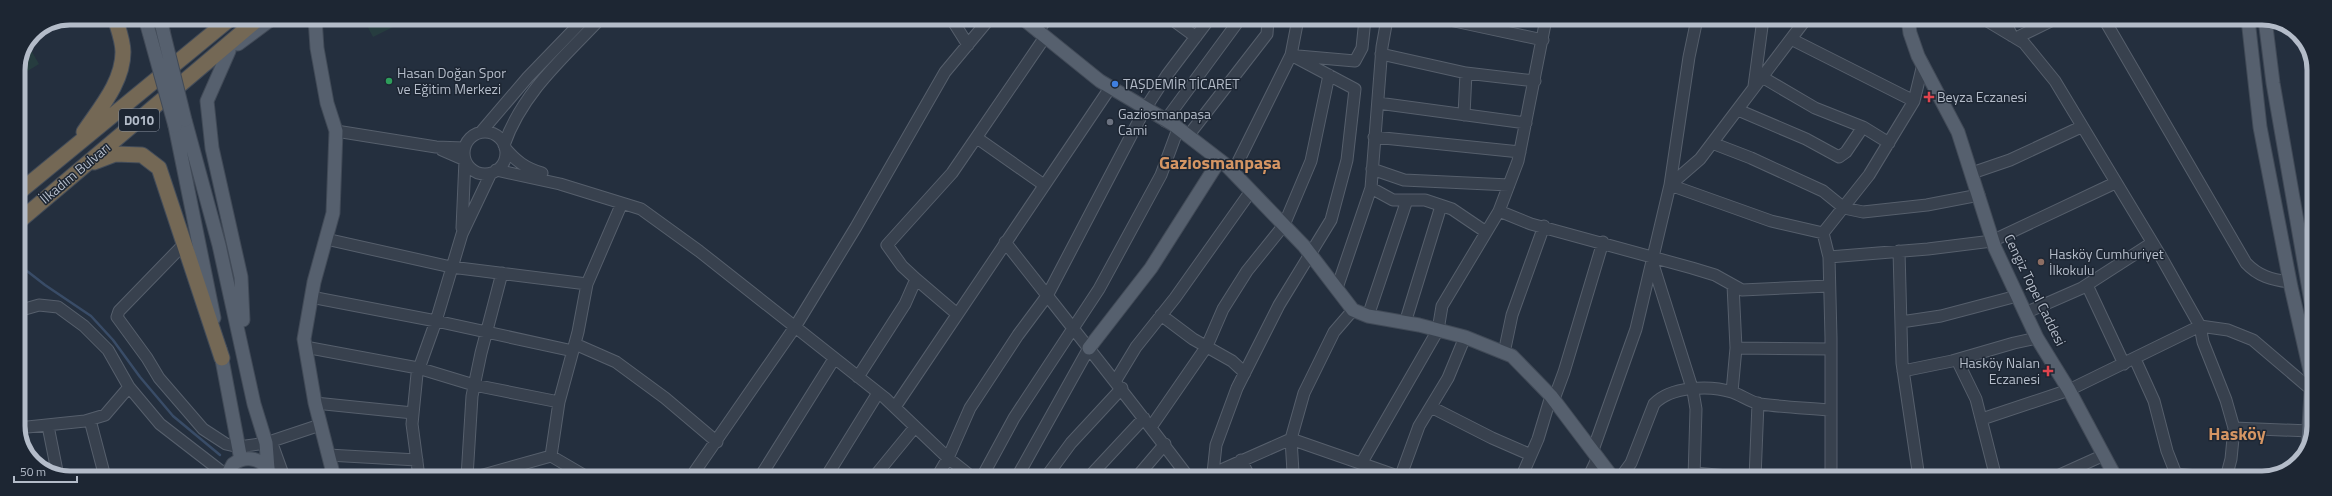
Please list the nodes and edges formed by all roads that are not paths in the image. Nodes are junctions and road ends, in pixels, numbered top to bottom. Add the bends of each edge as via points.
1 (117, 25) edge
2 (147, 25) edge
3 (162, 25) edge
4 (212, 25) edge
5 (222, 25) edge
6 (251, 25) edge
7 (264, 25) edge
8 (315, 25) edge
9 (578, 25) edge
10 (594, 25) edge
11 (955, 25) edge
12 (984, 25) edge
13 (1030, 25) edge
14 (1045, 25) edge
15 (1180, 25) edge
16 (1205, 25) edge
17 (1235, 25) edge
18 (1267, 25) edge
19 (1297, 25) edge
20 (1364, 25) edge
21 (1386, 25) edge
22 (1473, 25) edge
23 (1545, 25) edge
24 (1696, 25) edge
25 (1762, 25) edge
26 (1802, 25) edge
27 (1909, 25) edge
28 (1994, 25) edge
29 (2007, 25) edge
30 (2041, 25) edge
31 (2107, 25) edge
32 (2249, 25) edge
33 (2266, 25) edge
34 (1041, 34) junction
35 (1196, 37) junction
36 (2014, 37) junction
37 (1791, 39) junction
38 (1543, 40) junction
39 (968, 45) junction
40 (229, 51) junction
41 (1381, 54) junction
42 (1291, 55) junction
43 (178, 61) junction
44 (1923, 64) junction
45 (1466, 73) junction
46 (1329, 75) junction
47 (1762, 77) junction
48 (188, 80) junction
49 (1535, 81) junction
50 (1754, 86) junction
51 (1110, 88) junction
52 (1914, 101) junction
53 (1378, 103) junction
54 (1145, 109) junction
55 (1738, 110) junction
56 (1464, 115) junction
57 (1166, 121) junction
58 (180, 123) junction
59 (1526, 123) junction
60 (1863, 127) junction
61 (2081, 127) junction
62 (336, 131) junction
63 (481, 132) junction
64 (1183, 132) junction
65 (1374, 137) junction
66 (976, 138) junction
67 (1712, 143) junction
68 (1889, 143) junction
69 (76, 144) junction
70 (505, 146) junction
71 (436, 147) junction
72 (464, 148) junction
73 (1520, 152) junction
74 (465, 160) junction
75 (1220, 161) junction
76 (83, 165) junction
77 (1372, 169) junction
78 (493, 172) junction
79 (1233, 172) junction
80 (1972, 173) junction
81 (2115, 183) junction
82 (1044, 185) junction
83 (1509, 185) junction
84 (1670, 185) junction
85 (25, 187) edge
86 (1371, 188) junction
87 (1250, 191) junction
88 (1979, 195) junction
89 (1407, 200) junction
90 (622, 203) junction
91 (1441, 206) junction
92 (635, 207) junction
93 (1844, 208) junction
94 (1499, 211) junction
95 (25, 216) edge
96 (1284, 225) junction
97 (1544, 226) junction
98 (1486, 232) junction
99 (1823, 233) junction
100 (462, 234) junction
101 (326, 239) junction
102 (1992, 241) junction
103 (1005, 242) junction
104 (1603, 242) junction
105 (185, 243) junction
106 (2152, 243) junction
107 (1899, 251) junction
108 (1311, 255) junction
109 (1651, 258) junction
110 (1829, 258) junction
111 (451, 267) junction
112 (2307, 269) edge
113 (502, 273) junction
114 (916, 279) junction
115 (2290, 282) junction
116 (587, 284) junction
117 (1732, 285) junction
118 (2087, 285) junction
119 (1829, 286) junction
120 (1336, 288) junction
121 (1047, 296) junction
122 (2017, 296) junction
123 (311, 297) junction
124 (25, 309) edge
125 (1353, 310) junction
126 (2026, 313) junction
127 (957, 314) junction
128 (1161, 315) junction
129 (1368, 316) junction
130 (436, 321) junction
131 (1901, 322) junction
132 (1405, 323) junction
133 (2200, 326) junction
134 (795, 327) junction
135 (1072, 329) junction
136 (1438, 330) junction
137 (486, 332) junction
138 (1465, 337) junction
139 (2037, 338) junction
140 (1207, 346) junction
141 (305, 347) junction
142 (574, 347) junction
143 (1088, 348) junction
144 (1736, 348) junction
145 (1831, 349) junction
146 (1504, 353) junction
147 (244, 354) junction
148 (222, 358) junction
149 (834, 359) junction
150 (2135, 359) junction
151 (1957, 360) junction
152 (2124, 364) junction
153 (2307, 365) edge
154 (418, 368) junction
155 (1903, 371) junction
156 (1245, 373) junction
157 (858, 377) junction
158 (2307, 382) edge
159 (1119, 384) junction
160 (474, 385) junction
161 (129, 386) junction
162 (1692, 387) junction
163 (2069, 390) junction
164 (1732, 392) junction
165 (878, 393) junction
166 (1552, 398) junction
167 (559, 402) junction
168 (315, 403) junction
169 (1758, 404) junction
170 (895, 407) junction
171 (1431, 407) junction
172 (1830, 410) junction
173 (413, 413) junction
174 (1982, 419) junction
175 (90, 420) junction
176 (1148, 422) junction
177 (320, 425) junction
178 (48, 426) junction
179 (915, 427) junction
180 (25, 428) edge
181 (2234, 428) junction
182 (2306, 431) edge
183 (1291, 439) junction
184 (268, 442) junction
185 (717, 442) junction
186 (1164, 444) junction
187 (240, 453) junction
188 (1595, 453) junction
189 (328, 455) junction
190 (1531, 455) junction
191 (2104, 455) junction
192 (552, 456) junction
193 (948, 458) junction
194 (417, 460) junction
195 (1241, 460) junction
196 (1362, 462) junction
197 (56, 469) edge
198 (104, 471) edge
199 (220, 471) edge
200 (229, 471) edge
201 (267, 471) edge
202 (269, 471) edge
203 (281, 471) edge
204 (332, 471) edge
205 (418, 471) edge
206 (467, 471) edge
207 (498, 471) edge
208 (577, 471) edge
209 (695, 471) edge
210 (764, 471) edge
211 (830, 471) edge
212 (879, 471) edge
213 (940, 471) edge
214 (964, 471) edge
215 (985, 471) edge
216 (1021, 471) edge
217 (1051, 471) edge
218 (1096, 471) edge
219 (1142, 471) edge
220 (1184, 471) edge
221 (1209, 471) edge
222 (1217, 471) edge
223 (1246, 471) edge
224 (1293, 471) edge
225 (1385, 471) edge
226 (1403, 471) edge
227 (1524, 471) edge
228 (1590, 471) edge
229 (1608, 471) edge
230 (1625, 471) edge
231 (1694, 471) edge
232 (1755, 471) edge
233 (1831, 471) edge
234 (1918, 471) edge
235 (1994, 471) edge
236 (2069, 471) edge
237 (2112, 471) edge
238 (2175, 471) edge
239 (2228, 471) edge

1 - 69 highway via 123,51 119,73 112,90
2 - 58 main road, bridge
3 - 58 main road, bridge
4 - 43 main road, İlkadım Bulvarı
5 - 43 highway, İlkadım Bulvarı / D010
6 - 48 highway, İlkadım Bulvarı / D010
7 - 40 main road, İlkadım Bulvarı
8 - 62 main road via 327,103
9 - 63 street via 528,77
10 - 70 street via 528,96 512,124
11 - 39 street
12 - 39 street
13 - 34 main road
14 - 34 street
15 - 35 street
16 - 35 street
17 - 57 street
18 - 64 street via 1266,34
19 - 42 street
20 - 42 street via 1362,48 1355,61
21 - 41 street
22 - 38 street
23 - 38 street
24 - 84 street
25 - 50 street
26 - 37 street
27 - 44 main road, Cengiz Topel Caddesi
28 - 36 street
29 - 36 street
30 - 36 street
31 - 115 street via 2246,263 2265,277
32 - 115 main road via 2260,127
33 - 112 main road via 2273,83
34 - 51 main road
34 - 66 street
35 - 54 street
36 - 61 street via 2024,43 2055,81
37 - 47 street
37 - 52 street
38 - 49 street
39 - 134 street via 946,72
40 - 48 main road, İlkadım Bulvarı
40 - 147 main road via 207,101 212,148 241,277
41 - 45 street
41 - 53 street
42 - 46 street
42 - 79 street
43 - 69 highway, İlkadım Bulvarı / D010
44 - 52 street
44 - 80 main road, Cengiz Topel Caddesi via 1958,132
45 - 49 street
45 - 56 street
46 - 96 street via 1311,161
46 - 108 street via 1354,89 1347,160 1331,220
47 - 50 street
47 - 60 street via 1815,108
48 - 76 highway, İlkadım Bulvarı / D010
49 - 59 street
50 - 55 street
51 - 54 main road
51 - 82 street
52 - 68 street
53 - 56 street
53 - 65 street
54 - 57 main road
54 - 121 street
55 - 60 street via 1806,139 1839,157 1846,152
55 - 67 street
56 - 59 street
57 - 64 main road
58 - 147 main road via 219,245
58 - 148 main road via 180,146
59 - 73 street
60 - 68 street
61 - 80 street via 2010,160
61 - 81 street
62 - 71 street
62 - 101 main road via 333,213
63 - 70 street via 495,134
63 - 72 street via 470,137
64 - 75 main road
64 - 135 street via 1135,226 1099,289
65 - 73 street
65 - 77 street
66 - 82 street
66 - 114 street via 952,174 887,245 902,266
67 - 84 street via 1700,159
67 - 93 street via 1823,191
68 - 93 street
69 - 85 highway, İlkadım Bulvarı / D010
70 - 78 street via 505,159
70 - 92 street via 515,160 529,169 613,193
71 - 72 street
71 - 74 street
72 - 74 street
73 - 83 street
74 - 78 street via 472,170 478,173
74 - 100 street
75 - 79 main road
75 - 143 main road via 1151,268
76 - 95 highway, İlkadım Bulvarı / D010
76 - 105 highway via 114,154 142,155 159,168
77 - 83 street via 1404,180
77 - 86 street
78 - 90 street via 560,184
78 - 100 street
79 - 87 main road
80 - 88 main road, Cengiz Topel Caddesi
81 - 102 street
81 - 106 street
82 - 103 street
83 - 94 street
84 - 99 street via 1771,221
84 - 109 street
86 - 89 street via 1393,200
86 - 120 street
87 - 96 main road
87 - 128 street
88 - 93 street via 1891,210 1863,212
88 - 102 main road, Cengiz Topel Caddesi
89 - 91 street via 1424,200
89 - 129 street
90 - 92 street
90 - 116 street
91 - 98 street via 1452,209
91 - 132 street
92 - 134 street via 700,251
93 - 99 street
94 - 97 street via 1531,224
94 - 98 street
96 - 108 main road
96 - 140 street via 1247,271 1223,309
97 - 104 street
97 - 146 street via 1512,315
98 - 136 street via 1442,306
99 - 110 street
100 - 111 street
101 - 111 street
101 - 123 main road
102 - 107 street
102 - 122 main road, Cengiz Topel Caddesi
103 - 121 street
103 - 127 street
104 - 109 street
104 - 166 street via 1564,372
105 - 148 highway
105 - 187 street via 116,317 147,358 158,378 204,429
106 - 118 street
106 - 133 street
107 - 110 street
107 - 131 street
108 - 120 main road
108 - 156 street via 1279,305
109 - 117 street via 1715,275
109 - 162 street
109 - 188 street via 1636,329
110 - 119 street
111 - 113 street
111 - 130 street
113 - 116 street
113 - 137 street
114 - 127 street
114 - 157 street via 904,304
115 - 153 main road
116 - 142 street
117 - 119 street via 1742,290
117 - 144 street
118 - 126 street
118 - 152 street
119 - 145 street
120 - 125 main road
121 - 135 street
121 - 193 street via 970,408
122 - 126 main road, Cengiz Topel Caddesi
122 - 131 street via 1941,316
123 - 130 street
123 - 141 main road
124 - 161 street via 40,305 58,307 84,326 108,350
125 - 129 main road
125 - 183 street via 1334,332 1304,393
126 - 139 main road, Cengiz Topel Caddesi
127 - 170 street
128 - 140 street
128 - 159 street via 1136,347
129 - 132 main road
130 - 137 street
130 - 154 street
131 - 155 street
132 - 136 main road
133 - 150 street
133 - 158 street via 2228,330 2253,340
133 - 181 street via 2203,342
134 - 149 street
134 - 185 street
135 - 143 street
135 - 215 street via 1014,418
136 - 138 main road
136 - 196 street
137 - 142 street
137 - 160 street
138 - 146 main road
138 - 171 street via 1448,378
139 - 151 street
139 - 163 main road, Cengiz Topel Caddesi
140 - 156 street via 1232,361
140 - 176 street
141 - 154 street
141 - 168 main road
142 - 167 street
142 - 185 street via 616,362 665,398
143 - 159 street
143 - 216 street
144 - 145 street
144 - 164 street
145 - 172 street
146 - 166 main road via 1512,356
147 - 184 main road via 254,404
148 - 187 main road
149 - 157 street
149 - 210 street
150 - 152 street
150 - 238 street via 2154,401 2166,451
151 - 155 street
151 - 174 street via 1976,399
152 - 163 street
154 - 160 street
154 - 173 street
155 - 234 street
156 - 221 street via 1216,445
157 - 165 street
159 - 176 street
159 - 217 street
160 - 167 street
160 - 206 street
161 - 175 street via 105,415
161 - 199 street via 160,424
162 - 164 street
162 - 230 street via 1660,398 1654,404 1631,463
162 - 231 street via 1696,409
163 - 174 street
163 - 191 main road, Cengiz Topel Caddesi
164 - 169 street
165 - 170 street
165 - 211 street
166 - 188 main road
166 - 190 street
167 - 192 street
168 - 173 street
168 - 177 main road
169 - 172 street
169 - 232 street
170 - 179 street
171 - 190 street
171 - 226 street via 1419,426
172 - 233 street
173 - 194 street
174 - 235 street
175 - 178 street
175 - 198 street
176 - 186 street
176 - 218 street
177 - 184 street
177 - 189 main road
178 - 180 street
178 - 197 street
179 - 193 street
179 - 212 street
181 - 182 street
181 - 239 street
183 - 195 street
183 - 196 street via 1338,457
183 - 224 street
184 - 187 street
184 - 202 main road
184 - 203 street
185 - 209 street
186 - 219 street
186 - 220 street
187 - 200 main road
187 - 201 main road via 256,460
188 - 228 street
188 - 229 main road
189 - 194 street
189 - 204 main road
190 - 227 street
191 - 236 street
191 - 237 main road, Cengiz Topel Caddesi
192 - 207 street
192 - 208 street
193 - 213 street
193 - 214 street
194 - 205 street
195 - 222 street
195 - 223 street
196 - 225 street

